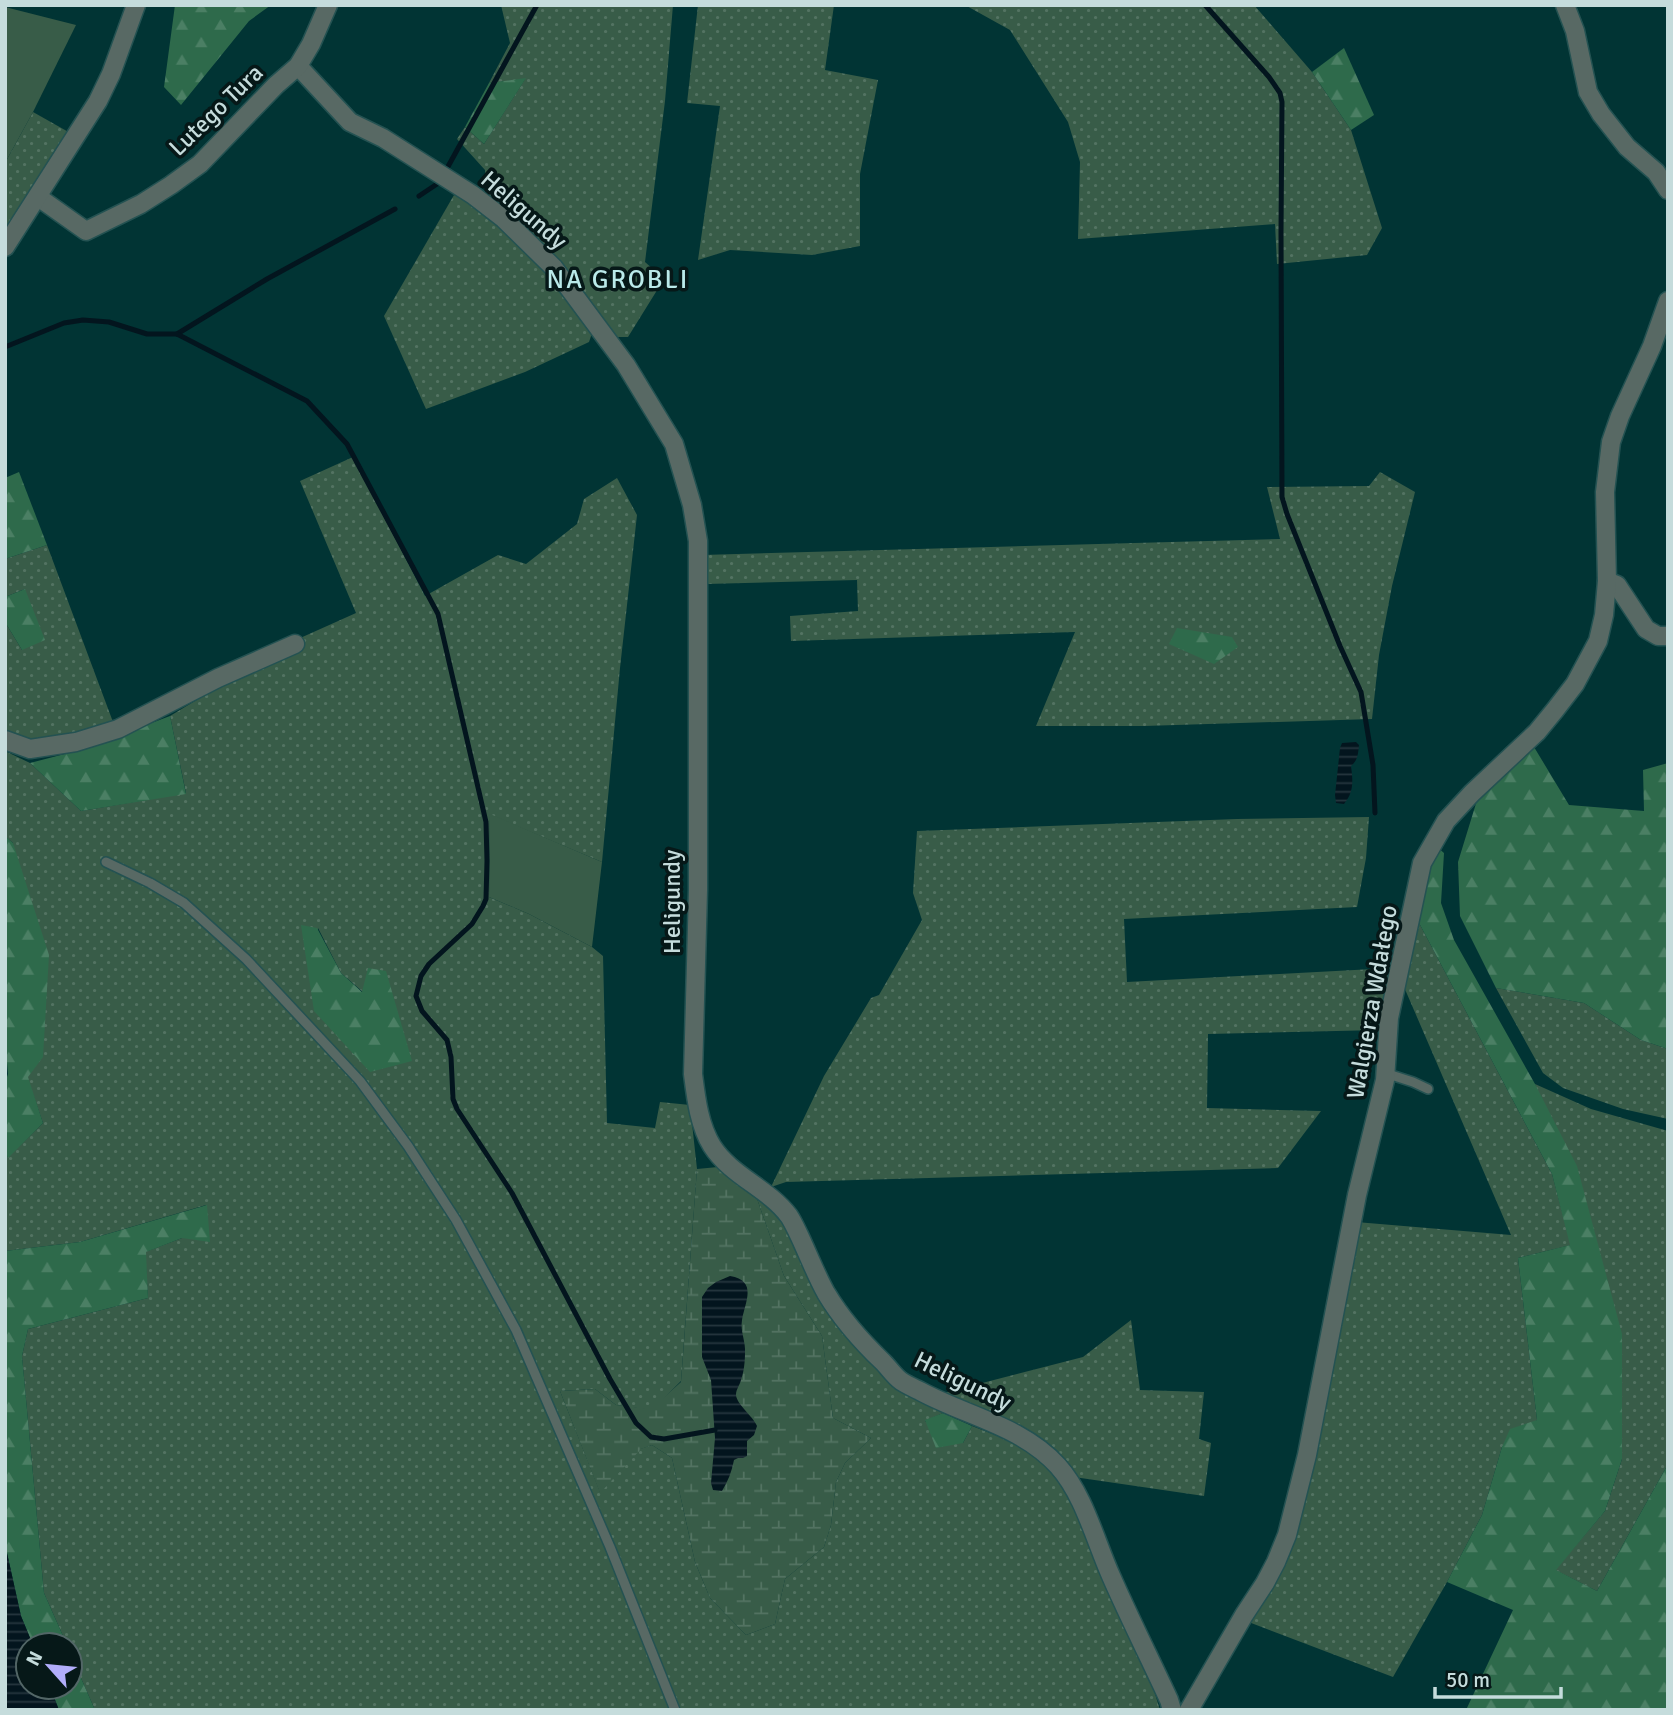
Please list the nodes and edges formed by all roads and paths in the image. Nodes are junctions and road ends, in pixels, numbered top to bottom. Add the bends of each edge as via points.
1 (136, 5) edge
2 (328, 5) edge
3 (1565, 5) edge
4 (298, 66) junction
5 (1668, 190) edge
6 (38, 197) junction
7 (5, 247) edge
8 (1668, 301) edge
9 (1607, 582) junction
10 (1668, 636) edge
11 (295, 644) dead end
12 (5, 740) edge
13 (106, 862) dead end
14 (1385, 1073) junction
15 (1428, 1089) dead end
16 (676, 1710) edge
17 (1172, 1710) edge
18 (1189, 1710) edge

1 - 6 street via 98,101
2 - 4 street, Lutego Tura
3 - 5 street via 1588,92 1627,147 1656,172
4 - 6 street, Lutego Tura via 200,164 141,204 86,231
4 - 17 street, Heligundy via 350,121 473,195 532,245 608,339 674,444 698,541 693,1074 707,1135 728,1164 791,1218 826,1293 861,1341 901,1381 1017,1435 1059,1467 1083,1507
6 - 7 street
8 - 9 street, Walgierza Wdałego via 1611,442 1605,492
9 - 10 street via 1617,585 1646,629
9 - 14 street, Walgierza Wdałego via 1598,641 1575,684 1536,732 1446,821 1422,863 1389,1018
11 - 12 street via 118,729 30,749
13 - 16 lane via 184,903 246,959 360,1081 408,1146 456,1220 516,1330
14 - 15 lane
14 - 18 street, Walgierza Wdałego via 1287,1535 1265,1583

